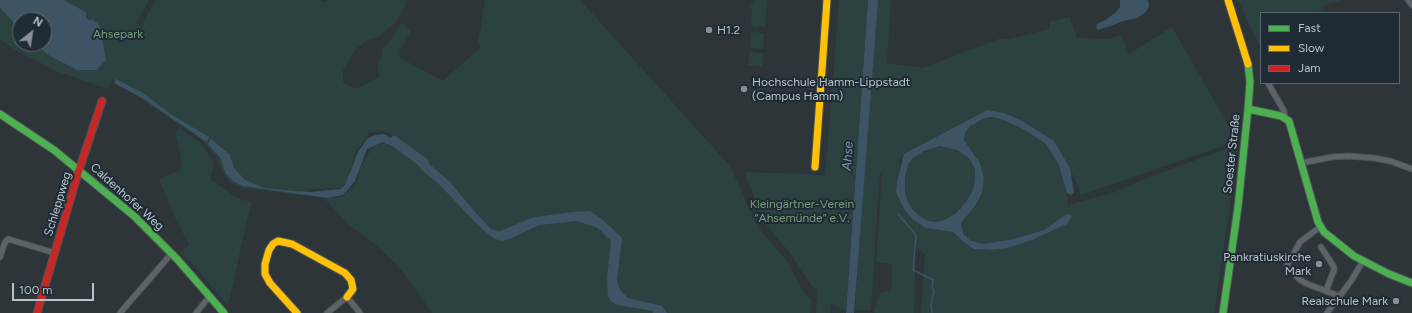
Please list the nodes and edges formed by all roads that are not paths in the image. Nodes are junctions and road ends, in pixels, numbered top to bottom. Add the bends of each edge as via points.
1 (827, 0) edge
2 (1228, 0) edge
3 (1408, 0) edge
4 (1412, 5) edge
5 (1269, 84) edge
6 (102, 101) dead end
7 (1248, 109) junction
8 (0, 114) edge
9 (1285, 117) junction
10 (1301, 163) junction
11 (815, 167) dead end
12 (1412, 169) edge
13 (79, 170) junction
14 (1320, 227) junction
15 (1321, 247) dead end
16 (55, 253) junction
17 (172, 253) junction
18 (0, 257) edge
19 (1363, 261) junction
20 (1412, 283) edge
21 (1326, 290) junction
22 (210, 296) junction
23 (1338, 296) junction
24 (347, 297) junction
25 (37, 313) edge
26 (120, 313) edge
27 (196, 313) edge
28 (224, 313) edge
29 (296, 313) edge
30 (327, 313) edge
31 (360, 313) edge
32 (1223, 313) edge
33 (1327, 313) edge

1 - 11 street
2 - 7 street, Soester Straße via 1247,60 1250,82
3 - 4 street
5 - 9 street
6 - 13 street, Schleppweg
7 - 9 street
7 - 32 street, Soester Straße
8 - 13 street, Caldenhofer Weg
9 - 10 street via 1289,121
10 - 12 street via 1349,156 1390,161
10 - 14 street
13 - 16 street, Schleppweg
13 - 17 street, Caldenhofer Weg via 134,216
14 - 19 street
14 - 21 street via 1300,242 1287,265 1305,283
15 - 21 street via 1334,267
16 - 18 street via 8,239 4,242
16 - 25 street, Schleppweg
17 - 22 street, Caldenhofer Weg
17 - 26 street
19 - 20 street
19 - 23 street
21 - 23 street
22 - 27 street
22 - 28 street, Caldenhofer Weg
23 - 33 street
24 - 29 street via 353,289 346,273 292,244 278,241 269,250 264,274
24 - 30 street
24 - 31 street

